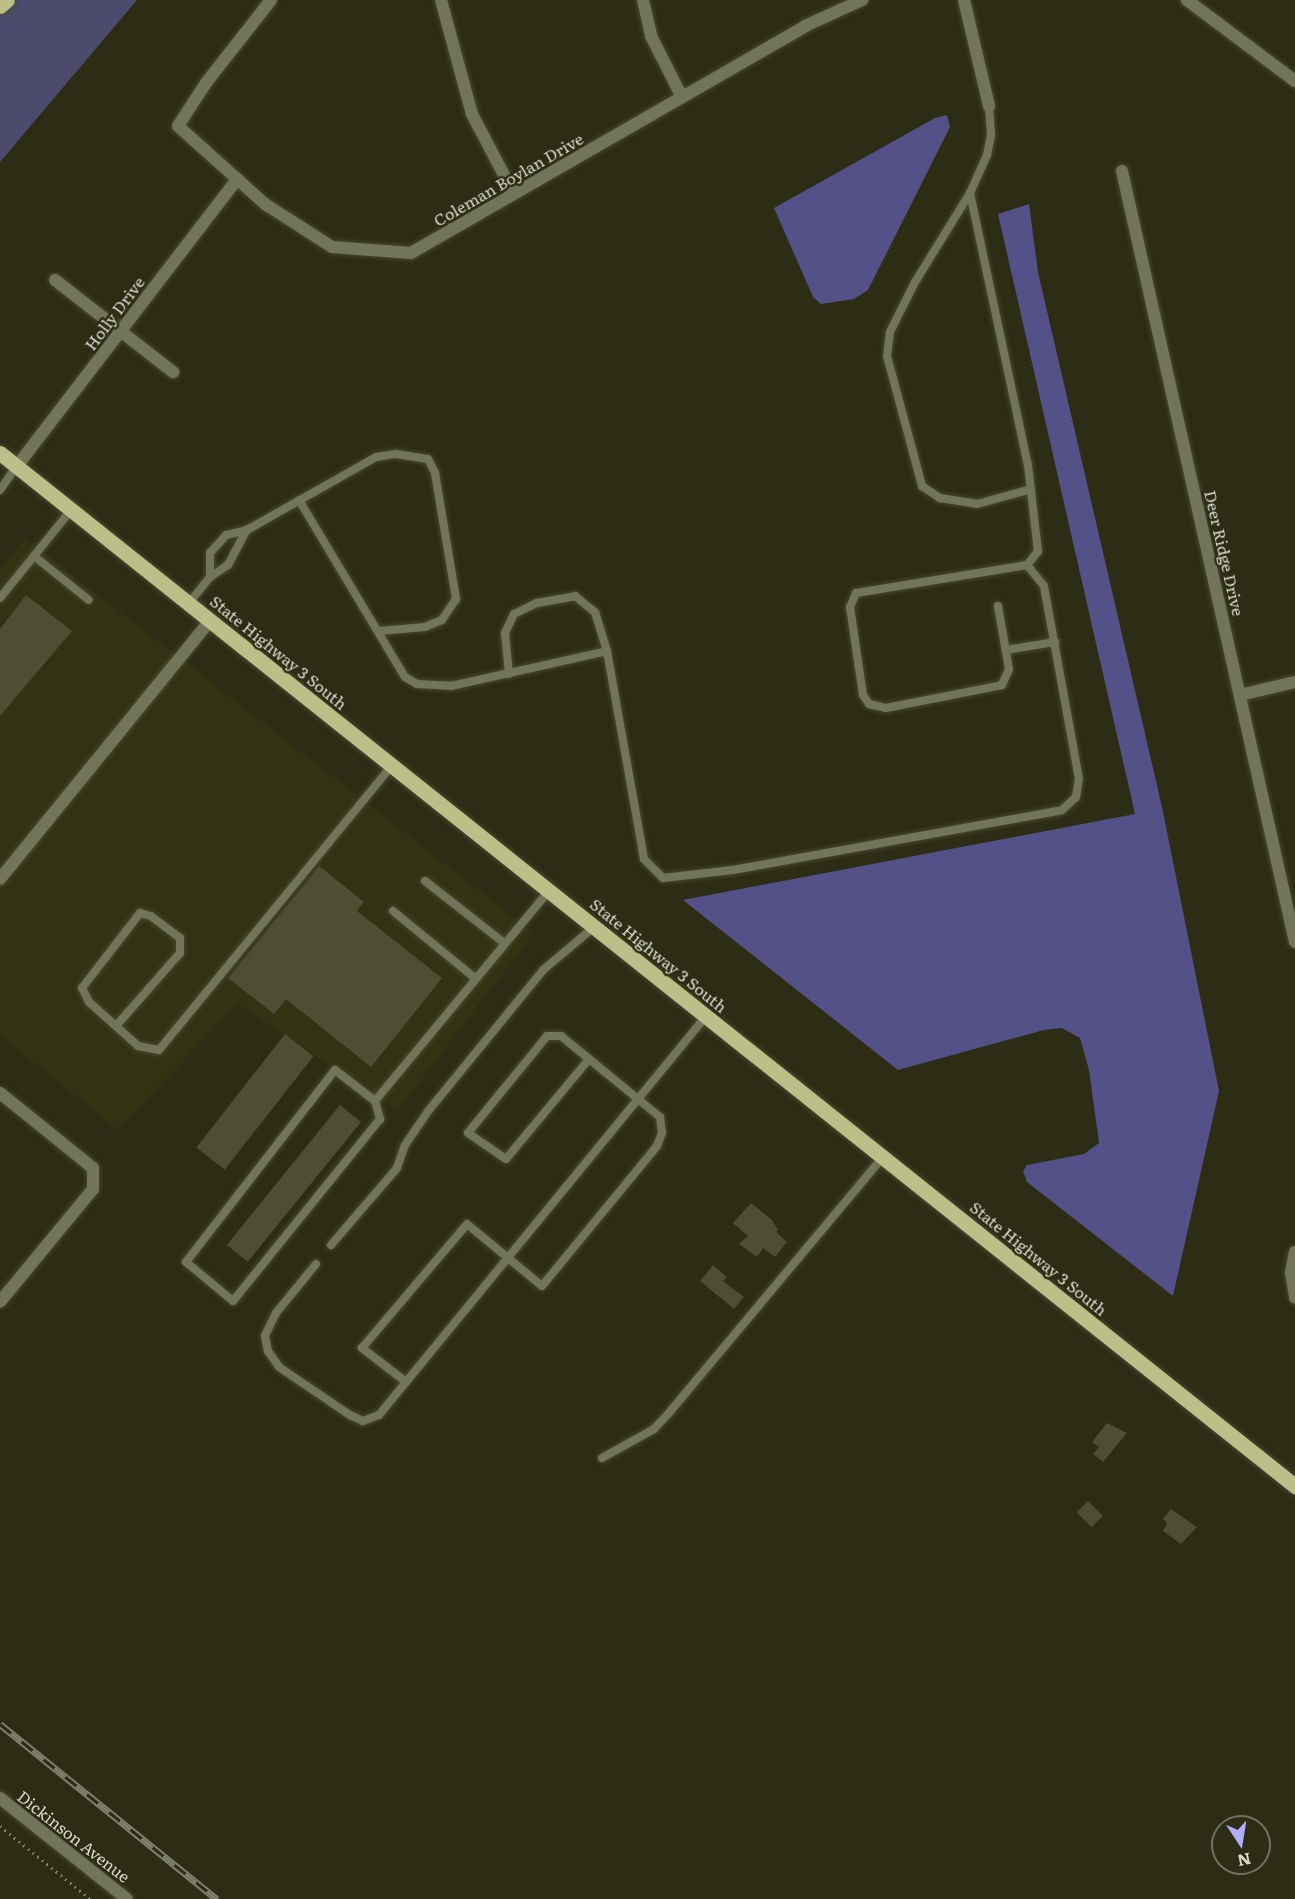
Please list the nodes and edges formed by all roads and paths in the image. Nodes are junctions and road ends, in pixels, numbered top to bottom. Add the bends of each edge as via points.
1 (7, 0) edge
2 (271, 0) edge
3 (441, 0) edge
4 (643, 0) edge
5 (862, 0) edge
6 (964, 0) edge
7 (1187, 0) edge
8 (843, 4) edge
9 (0, 6) edge
10 (1295, 81) edge
11 (682, 97) junction
12 (989, 106) joint
13 (1122, 171) dead end
14 (237, 179) junction
15 (970, 193) junction
16 (514, 194) junction
17 (54, 280) dead end
18 (119, 333) junction
19 (173, 372) dead end
20 (0, 453) edge
21 (17, 466) junction
22 (1031, 489) junction
23 (0, 490) edge
24 (299, 500) junction
25 (72, 510) junction
26 (247, 530) junction
27 (34, 556) junction
28 (1028, 565) junction
29 (210, 577) junction
30 (0, 598) edge
31 (89, 600) dead end
32 (189, 603) junction
33 (998, 606) dead end
34 (210, 621) junction
35 (378, 631) junction
36 (1055, 642) junction
37 (1006, 650) junction
38 (608, 651) junction
39 (509, 674) junction
40 (1295, 682) edge
41 (1240, 695) junction
42 (392, 765) junction
43 (0, 879) edge
44 (425, 881) dead end
45 (549, 891) junction
46 (393, 911) dead end
47 (594, 927) junction
48 (1295, 942) edge
49 (504, 943) junction
50 (475, 978) junction
51 (706, 1016) junction
52 (116, 1026) junction
53 (589, 1059) junction
54 (0, 1093) edge
55 (638, 1099) junction
56 (375, 1101) junction
57 (883, 1157) junction
58 (331, 1245) dead end
59 (1295, 1252) edge
60 (509, 1258) junction
61 (315, 1264) dead end
62 (1295, 1298) edge
63 (0, 1302) edge
64 (406, 1382) junction
65 (602, 1458) dead end
66 (1295, 1485) edge
67 (0, 1798) edge
68 (0, 1826) edge
69 (90, 1899) edge
70 (128, 1899) edge

1 - 9 main road
2 - 14 street, Coleman Boylan Drive via 206,83 178,126
3 - 16 street via 472,114
4 - 11 street via 651,36
5 - 8 street, Coleman Boylan Drive
6 - 12 street
7 - 10 street
8 - 11 street, Coleman Boylan Drive
11 - 16 street, Coleman Boylan Drive
12 - 15 lane via 991,135 987,155
13 - 41 street, Deer Ridge Drive
14 - 16 street, Coleman Boylan Drive via 265,204 332,247 376,252 411,253
14 - 18 street, Holly Drive
15 - 22 lane
15 - 22 lane via 915,282 890,332 887,356 922,486 940,498 977,504
17 - 18 street
18 - 19 street
18 - 21 street, Holly Drive
20 - 21 main road, State Highway 3 South
21 - 23 lane
21 - 25 main road, State Highway 3 South
22 - 28 lane via 1038,551
24 - 26 lane
24 - 35 lane
24 - 35 lane via 376,458 396,454 428,459 435,473 456,599 442,620 425,627
25 - 27 lane
25 - 32 main road, State Highway 3 South
26 - 29 lane via 228,565
26 - 29 lane via 226,535 210,553
27 - 30 lane
27 - 31 lane
28 - 36 lane via 1044,586
28 - 37 lane via 856,593 851,598 863,695 878,708 1002,685 1009,669
29 - 32 lane
32 - 34 main road, State Highway 3 South
33 - 37 lane
34 - 42 main road, State Highway 3 South
34 - 43 street
35 - 39 lane via 405,677 417,684 451,686
36 - 37 lane
36 - 38 lane via 1079,779 1076,797 1062,810 745,868 663,878 644,859
38 - 39 lane
38 - 39 lane via 595,612 575,596 537,603 514,614 505,633
40 - 41 street
41 - 48 street, Deer Ridge Drive
42 - 45 main road, State Highway 3 South
42 - 52 lane via 159,1050 138,1046
44 - 49 lane
45 - 47 main road, State Highway 3 South
45 - 49 lane
46 - 50 lane
47 - 51 main road, State Highway 3 South
47 - 58 lane via 529,988 429,1110 405,1145 397,1168
49 - 50 lane
50 - 56 lane
51 - 55 lane
51 - 57 main road, State Highway 3 South
52 - 52 lane via 89,1002 82,988 140,913 152,916 180,938 180,953
53 - 53 lane via 561,1036 547,1036 468,1133 506,1159
53 - 55 lane
54 - 63 street via 93,1168 93,1190
55 - 60 lane
55 - 60 lane via 660,1117 662,1132 643,1163 542,1286
56 - 56 lane via 335,1070 186,1262 233,1301 380,1119
57 - 65 lane via 654,1429
57 - 66 main road, State Highway 3 South
59 - 62 street via 1291,1272
60 - 64 lane
60 - 64 lane via 467,1224 362,1348
61 - 64 lane via 276,1313 265,1336 279,1367 363,1421 379,1415
67 - 70 street, Dickinson Avenue
68 - 69 path

